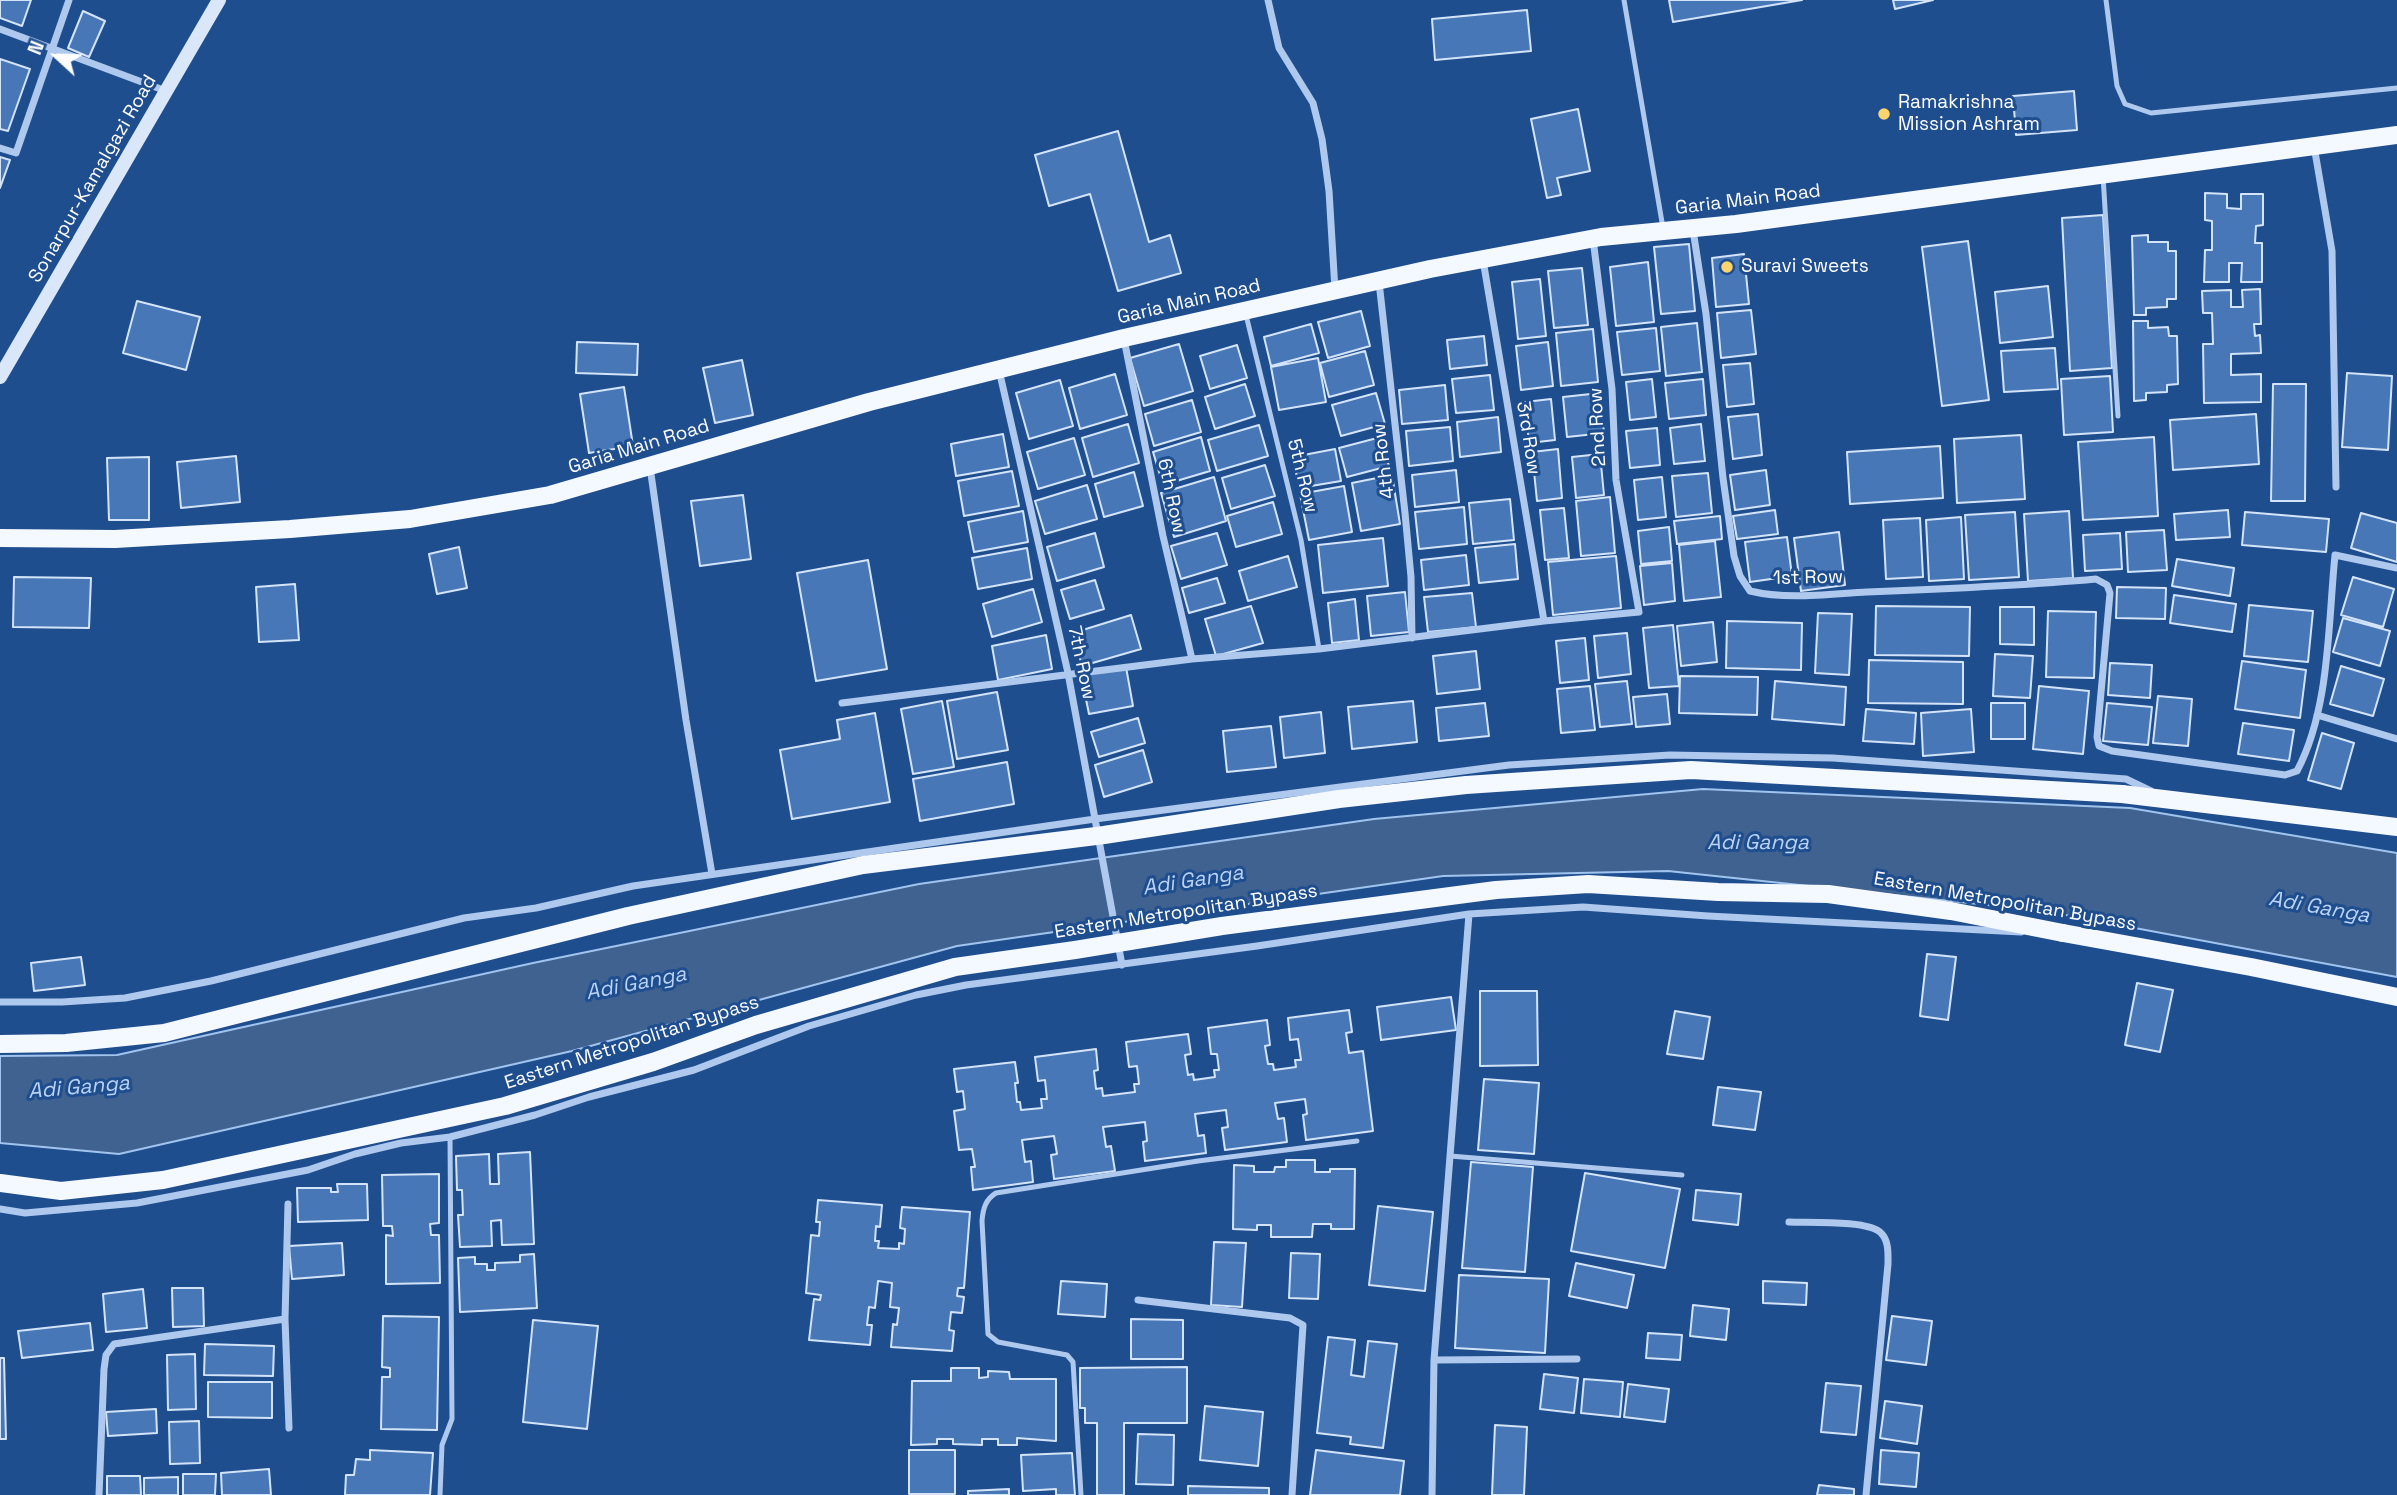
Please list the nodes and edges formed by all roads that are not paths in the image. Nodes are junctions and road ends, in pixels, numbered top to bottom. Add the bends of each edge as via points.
1 (69, 0) edge
2 (219, 0) edge
3 (1268, 0) edge
4 (1624, 0) edge
5 (2106, 0) edge
6 (0, 29) edge
7 (51, 48) junction
8 (2397, 88) edge
9 (166, 91) junction
10 (2397, 135) edge
11 (2314, 146) junction
12 (0, 148) edge
13 (2103, 173) junction
14 (1693, 229) junction
15 (1663, 231) junction
16 (1593, 238) junction
17 (1483, 260) junction
18 (1379, 281) junction
19 (1335, 290) junction
20 (1245, 312) junction
21 (1124, 338) junction
22 (999, 370) junction
23 (0, 377) edge
24 (2118, 416) dead end
25 (650, 467) junction
26 (2336, 487) dead end
27 (0, 538) edge
28 (2397, 568) edge
29 (1544, 621) junction
30 (1412, 638) junction
31 (1319, 649) junction
32 (1192, 659) junction
33 (1068, 673) junction
34 (842, 703) dead end
35 (2317, 715) junction
36 (2397, 738) edge
37 (2170, 800) junction
38 (1095, 819) junction
39 (2397, 827) edge
40 (712, 874) junction
41 (1469, 914) junction
42 (2063, 933) junction
43 (1122, 965) junction
44 (2397, 997) edge
45 (0, 1002) edge
46 (0, 1044) edge
47 (450, 1137) junction
48 (1357, 1141) dead end
49 (1450, 1156) junction
50 (1682, 1175) dead end
51 (0, 1183) edge
52 (288, 1204) dead end
53 (0, 1209) edge
54 (1789, 1222) dead end
55 (1138, 1300) dead end
56 (285, 1319) junction
57 (1577, 1359) dead end
58 (1434, 1360) junction
59 (289, 1428) dead end
60 (99, 1495) edge
61 (440, 1495) edge
62 (1081, 1495) edge
63 (1292, 1495) edge
64 (1432, 1495) edge
65 (1867, 1495) edge

1 - 7 street
2 - 9 main road, Sonarpur-Kamalgazi Road
3 - 19 street via 1279,48 1313,103 1322,139
4 - 15 lane
5 - 8 lane via 2117,86 2125,104 2151,113
6 - 7 street
7 - 9 street
7 - 12 street via 16,153
9 - 23 main road, Sonarpur-Kamalgazi Road
10 - 11 main road, Garia Main Road
11 - 13 main road, Garia Main Road
11 - 26 street via 2332,251
13 - 14 main road, Garia Main Road
13 - 24 lane
14 - 15 main road, Garia Main Road
14 - 35 street, 1st Row via 1734,556 1750,591 1806,595 2096,579 2107,585 2110,593 2099,746 2292,774 2304,759
15 - 16 main road, Garia Main Road
16 - 17 main road, Garia Main Road
16 - 29 street, 2nd Row via 1612,389 1616,480 1639,612
17 - 18 main road, Garia Main Road
17 - 29 street, 3rd Row
18 - 19 main road, Garia Main Road
18 - 30 street, 4th Row via 1407,526
19 - 20 main road, Garia Main Road
20 - 21 main road, Garia Main Road
20 - 31 lane, 5th Row via 1301,540
21 - 22 main road, Garia Main Road
21 - 32 street, 6th Row
22 - 25 main road, Garia Main Road via 869,402
22 - 33 street, 7th Row
25 - 27 main road, Garia Main Road via 550,495 410,519 115,539
25 - 40 street
28 - 35 street via 2335,555
29 - 30 street
30 - 31 street
31 - 32 street
32 - 33 street
33 - 34 street
33 - 38 street, 7th Row
35 - 36 street
37 - 38 street via 2126,779 1833,758 1670,755 1509,765
37 - 39 main road
37 - 46 main road, bridge via 1691,770 1466,785 1339,799 863,865 628,916 164,1033
38 - 40 street
38 - 43 street, 7th Row
40 - 45 street via 464,918 125,998
41 - 42 street via 1583,907
41 - 43 street
41 - 49 street
42 - 44 main road, Eastern Metropolitan Bypass
42 - 51 main road, Eastern Metropolitan Bypass, bridge via 1828,894 1588,884 1496,890 955,967 505,1105 163,1181 61,1191
43 - 47 street via 916,995 809,1026 694,1070
47 - 53 street via 401,1143 308,1170 137,1203 25,1213
47 - 61 lane via 452,1419 442,1445
48 - 62 lane via 1138,1170 996,1193 988,1199 982,1220 986,1330 998,1342 1058,1352 1073,1362
49 - 50 lane
49 - 58 street
52 - 56 street
54 - 65 street via 1870,1226 1888,1245
55 - 63 street via 1290,1318 1303,1325
56 - 59 street
56 - 60 street via 110,1347 104,1368
57 - 58 street
58 - 64 street

